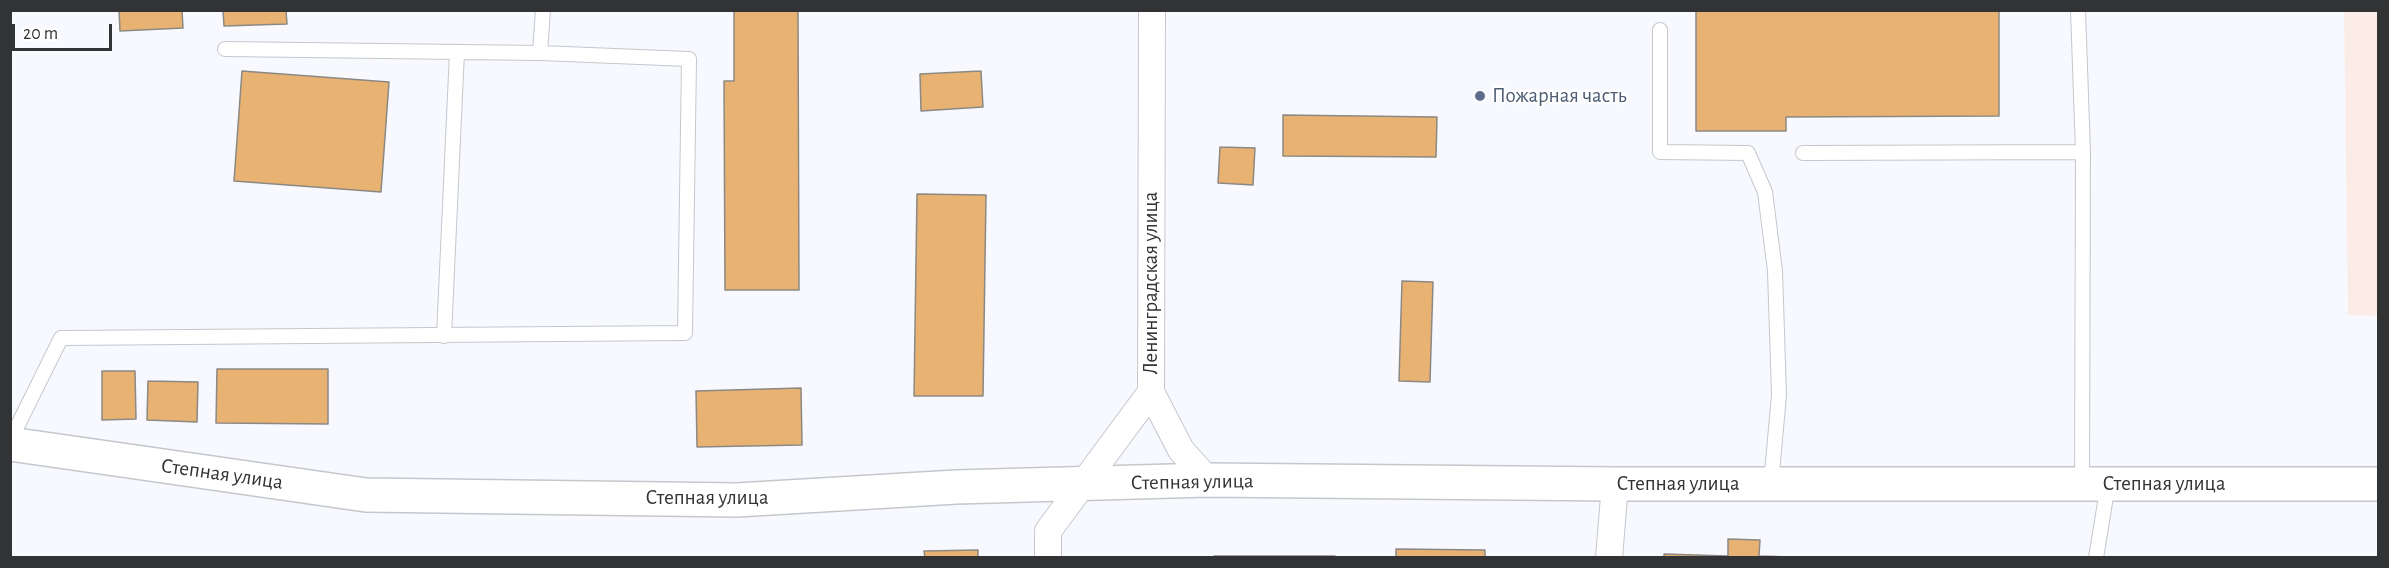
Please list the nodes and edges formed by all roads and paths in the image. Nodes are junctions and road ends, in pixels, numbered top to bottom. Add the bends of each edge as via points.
1 (543, 10) edge
2 (1152, 10) edge
3 (2078, 10) edge
4 (1659, 30) dead end
5 (225, 49) dead end
6 (457, 52) junction
7 (540, 53) junction
8 (2083, 152) junction
9 (1803, 153) dead end
10 (444, 336) junction
11 (1151, 392) junction
12 (10, 443) edge
13 (1208, 480) junction
14 (1084, 484) junction
15 (1615, 484) junction
16 (1771, 484) junction
17 (2095, 484) junction
18 (2379, 484) edge
19 (1048, 558) edge
20 (1609, 558) edge
21 (2096, 558) edge

1 - 7 lane
2 - 11 street, Ленинградская улица
3 - 8 lane
4 - 16 lane via 1660,152 1748,153 1765,192 1775,271 1779,396
5 - 6 lane
6 - 7 lane
6 - 10 lane
7 - 10 lane via 689,59 685,333
8 - 9 lane
8 - 17 lane
10 - 12 lane via 61,338
11 - 13 street via 1181,450
11 - 14 street, Ленинградская улица
12 - 14 street, Степная улица via 366,495 737,500
13 - 14 street, Степная улица
13 - 15 street, Степная улица
14 - 19 street, Ленинградская улица via 1048,531
15 - 16 street, Степная улица
15 - 20 street
16 - 17 street, Степная улица
17 - 18 street, Степная улица
17 - 21 lane

